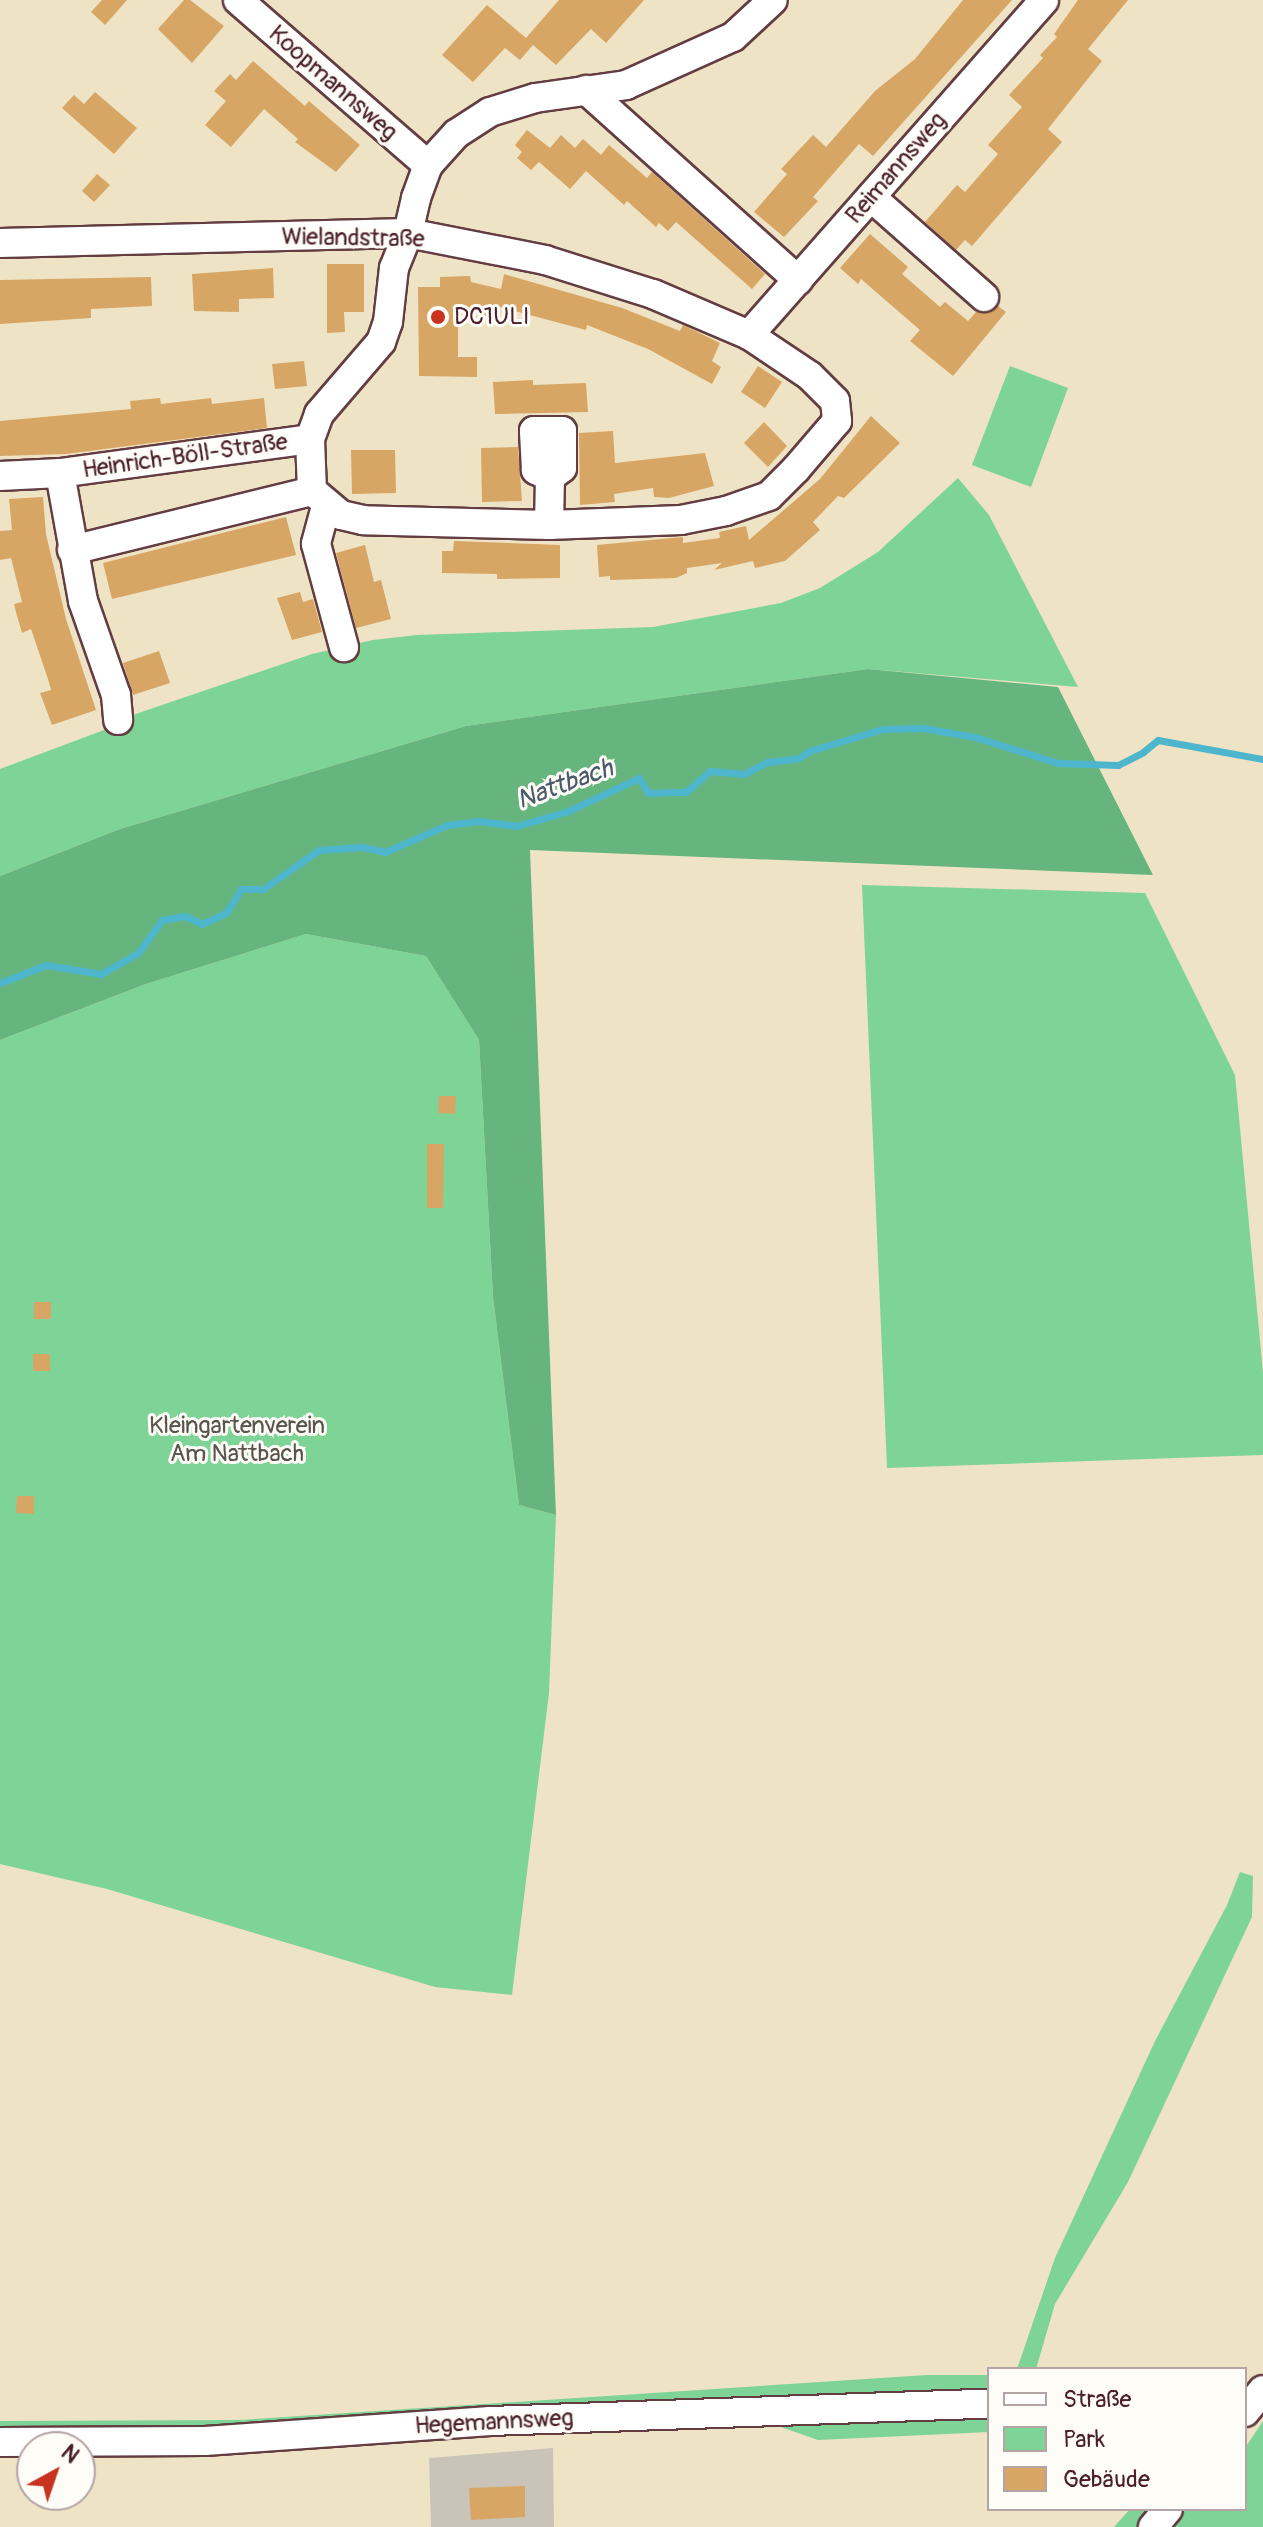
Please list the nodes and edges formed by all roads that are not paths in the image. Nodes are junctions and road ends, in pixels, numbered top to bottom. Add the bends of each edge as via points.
1 (238, 0) edge
2 (773, 0) edge
3 (1044, 0) edge
4 (586, 90) junction
5 (428, 165) junction
6 (871, 197) junction
7 (408, 233) junction
8 (0, 243) edge
9 (798, 280) junction
10 (984, 297) dead end
11 (749, 335) junction
12 (310, 439) junction
13 (60, 473) junction
14 (0, 476) edge
15 (550, 477) dead end
16 (319, 498) junction
17 (549, 525) junction
18 (72, 550) junction
19 (344, 647) dead end
20 (118, 720) dead end
21 (987, 2404) edge
22 (0, 2442) edge
23 (1166, 2511) edge
24 (1153, 2527) edge

1 - 5 street, Koopmannsweg
2 - 4 street via 733,37 626,85
3 - 6 street, Reimannsweg
4 - 5 street via 490,112 456,134
4 - 9 street
5 - 7 street
6 - 9 street, Reimannsweg
6 - 10 street
7 - 8 street, Wielandstraße
7 - 11 street, Wielandstraße via 545,260 653,294
7 - 12 street via 394,268 381,342 325,405
9 - 11 street, Reimannsweg
11 - 17 street, Wielandstraße via 835,401 837,421 769,496 681,520
12 - 13 street, Heinrich-Böll-Straße
12 - 16 street
13 - 14 street, Heinrich-Böll-Straße
13 - 18 street, Heinrich-Böll-Straße
15 - 17 street
16 - 17 street, Wielandstraße via 341,515 363,520
16 - 18 street
16 - 19 street via 316,544
18 - 20 street, Heinrich-Böll-Straße via 83,601 116,695
21 - 22 street, Hegemannsweg via 490,2421 205,2441
23 - 24 street

